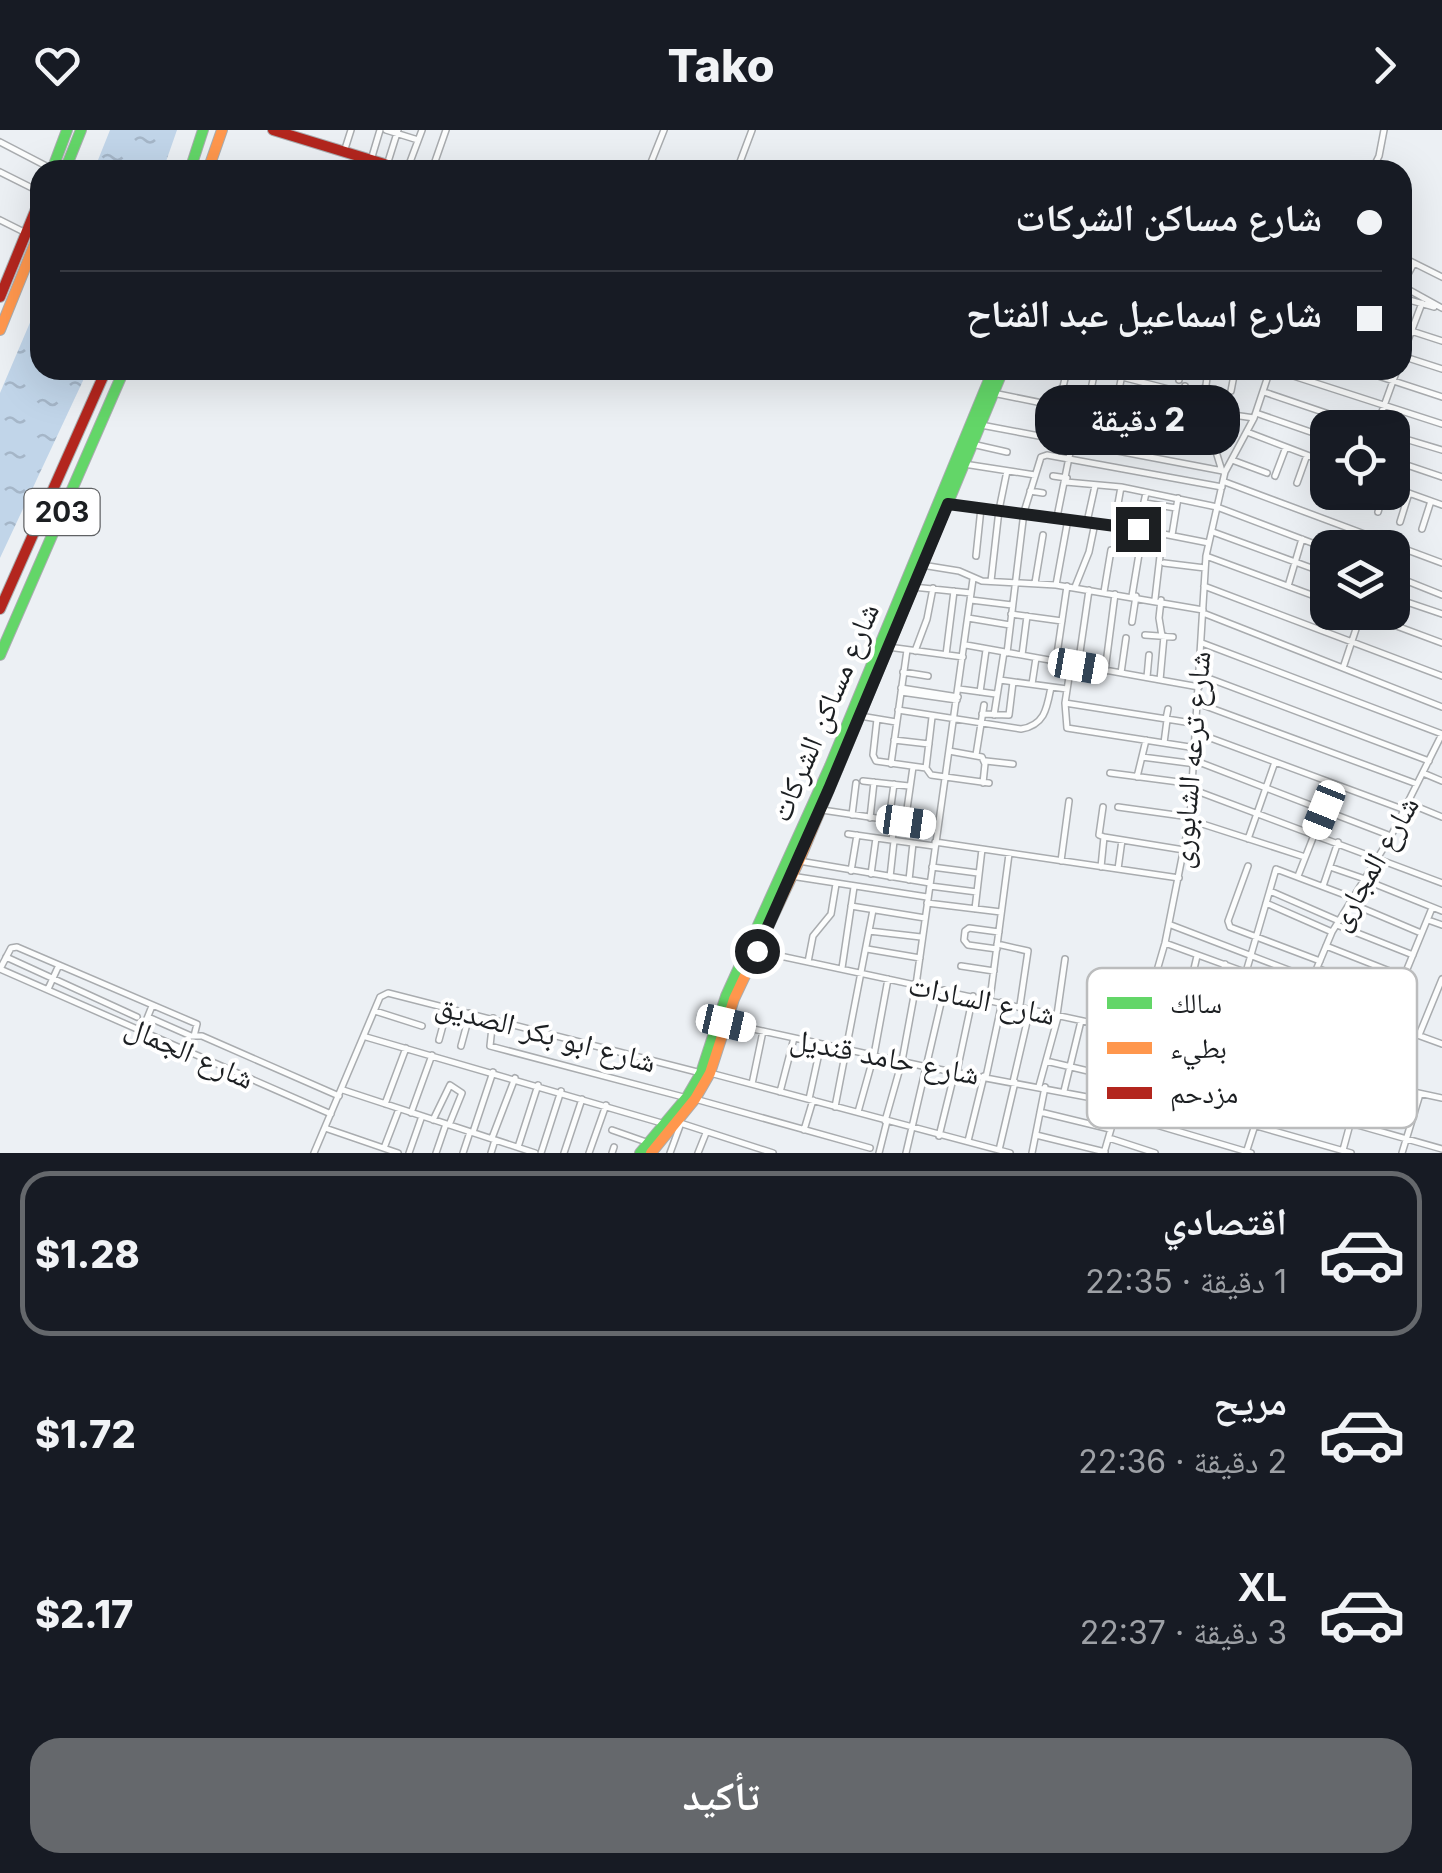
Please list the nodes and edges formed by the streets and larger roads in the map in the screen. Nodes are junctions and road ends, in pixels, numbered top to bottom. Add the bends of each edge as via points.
1 (66, 130) edge
2 (80, 130) edge
3 (203, 130) edge
4 (222, 130) edge
5 (319, 130) edge
6 (351, 130) edge
7 (383, 130) edge
8 (422, 130) edge
9 (446, 130) edge
10 (664, 130) edge
11 (752, 130) edge
12 (1384, 130) edge
13 (282, 131) edge
14 (398, 132) edge
15 (418, 140) junction
16 (0, 142) edge
17 (315, 143) junction
18 (344, 152) junction
19 (36, 160) edge
20 (58, 160) edge
21 (62, 160) edge
22 (193, 160) edge
23 (212, 160) edge
24 (371, 160) joint
25 (389, 160) edge
26 (410, 160) edge
27 (436, 160) edge
28 (652, 160) edge
29 (741, 160) edge
30 (1377, 160) edge
31 (1, 174) edge
32 (30, 190) edge
33 (0, 220) edge
34 (30, 222) edge
35 (26, 233) junction
36 (30, 256) edge
37 (1414, 263) joint
38 (1412, 267) edge
39 (5, 271) edge
40 (1442, 277) edge
41 (1412, 291) edge
42 (0, 297) edge
43 (1412, 301) edge
44 (1422, 304) junction
45 (1442, 309) edge
46 (0, 330) edge
47 (1412, 331) joint
48 (1442, 340) edge
49 (1412, 359) edge
50 (1442, 369) edge
51 (102, 380) edge
52 (120, 380) edge
53 (991, 380) edge
54 (997, 380) edge
55 (1064, 380) edge
56 (1092, 380) edge
57 (1121, 380) edge
58 (1140, 380) edge
59 (1206, 380) edge
60 (1233, 380) edge
61 (1268, 380) edge
62 (1304, 380) edge
63 (1390, 380) edge
64 (1393, 381) junction
65 (1160, 387) junction
66 (1231, 391) dead end
67 (989, 392) junction
68 (1263, 392) junction
69 (1220, 394) dead end
70 (1442, 397) edge
71 (1117, 398) junction
72 (1158, 405) junction
73 (1384, 406) junction
74 (1058, 408) junction
75 (1182, 408) junction
76 (1318, 410) edge
77 (1382, 410) edge
78 (1201, 411) junction
79 (1082, 413) junction
80 (1218, 413) junction
81 (1255, 416) junction
82 (1113, 419) junction
83 (981, 424) junction
84 (1442, 424) edge
85 (1247, 432) junction
86 (1310, 433) edge
87 (1410, 440) edge
88 (972, 444) junction
89 (1074, 445) junction
90 (1286, 447) junction
91 (1442, 450) edge
92 (1007, 452) dead end
93 (1307, 455) junction
94 (1310, 456) edge
95 (1071, 460) junction
96 (1232, 460) junction
97 (964, 464) junction
98 (1410, 466) edge
99 (1008, 471) junction
100 (1224, 471) junction
101 (1035, 475) junction
102 (1053, 476) dead end
103 (1442, 478) edge
104 (1067, 480) junction
105 (1297, 483) dead end
106 (1095, 484) junction
107 (1222, 484) junction
108 (1121, 488) junction
109 (1030, 490) junction
110 (1146, 492) junction
111 (1043, 493) dead end
112 (1410, 493) edge
113 (1178, 498) junction
114 (1431, 501) junction
115 (1144, 503) junction
116 (948, 504) junction
117 (1442, 505) edge
118 (1218, 507) junction
119 (981, 508) junction
120 (1176, 508) junction
121 (999, 510) junction
122 (1404, 510) edge
123 (1024, 512) junction
124 (1056, 517) junction
125 (1068, 519) junction
126 (1091, 522) junction
127 (1400, 522) dead end
128 (1114, 526) junction
129 (1422, 529) dead end
130 (1141, 530) junction
131 (1212, 532) junction
132 (1043, 535) dead end
133 (1172, 536) junction
134 (1302, 539) junction
135 (1310, 542) edge
136 (1209, 543) junction
137 (1111, 550) dead end
138 (976, 556) dead end
139 (1206, 556) junction
140 (1295, 562) junction
141 (1442, 563) edge
142 (922, 564) junction
143 (1310, 567) edge
144 (1204, 568) junction
145 (973, 579) junction
146 (991, 580) junction
147 (1014, 581) junction
148 (1035, 583) junction
149 (1410, 583) edge
150 (1056, 585) junction
151 (1204, 586) junction
152 (1288, 586) junction
153 (913, 587) junction
154 (1071, 587) junction
155 (933, 588) junction
156 (1089, 590) junction
157 (954, 591) junction
158 (1104, 592) junction
159 (1115, 593) junction
160 (1310, 594) edge
161 (1442, 595) edge
162 (971, 596) junction
163 (1134, 596) junction
164 (1158, 600) junction
165 (1410, 603) edge
166 (1012, 605) junction
167 (0, 609) edge
168 (1203, 612) junction
169 (1011, 614) junction
170 (1442, 614) edge
171 (1028, 616) junction
172 (968, 618) junction
173 (1062, 621) junction
174 (1132, 622) dead end
175 (1010, 624) junction
176 (1355, 630) edge
177 (1406, 630) edge
178 (1146, 634) dead end
179 (1163, 636) junction
180 (1173, 636) dead end
181 (1126, 638) dead end
182 (1351, 642) junction
183 (1201, 643) junction
184 (1442, 643) edge
185 (965, 645) junction
186 (888, 647) junction
187 (986, 649) junction
188 (906, 650) junction
189 (915, 651) junction
190 (1005, 652) junction
191 (0, 655) edge
192 (946, 655) junction
193 (1022, 655) junction
194 (1149, 655) dead end
195 (963, 657) junction
196 (1036, 658) junction
197 (1056, 662) junction
198 (1075, 665) junction
199 (1342, 668) junction
200 (1106, 670) junction
201 (903, 672) junction
202 (1121, 673) junction
203 (1200, 675) junction
204 (928, 676) dead end
205 (1442, 676) edge
206 (1146, 678) junction
207 (1000, 680) junction
208 (1160, 680) junction
209 (1014, 682) junction
210 (1032, 684) junction
211 (1199, 686) junction
212 (1050, 687) junction
213 (1068, 689) junction
214 (901, 690) junction
215 (980, 692) junction
216 (997, 694) junction
217 (958, 695) junction
218 (1066, 703) junction
219 (1198, 703) junction
220 (984, 705) dead end
221 (1442, 707) edge
222 (1168, 708) dead end
223 (898, 710) junction
224 (982, 714) junction
225 (994, 715) junction
226 (860, 716) junction
227 (932, 716) junction
228 (878, 719) junction
229 (954, 719) junction
230 (1167, 720) junction
231 (896, 722) junction
232 (981, 724) junction
233 (1198, 724) junction
234 (1197, 733) junction
235 (1442, 734) edge
236 (894, 740) junction
237 (1146, 740) junction
238 (1164, 743) junction
239 (929, 744) junction
240 (1196, 748) junction
241 (949, 751) junction
242 (976, 755) junction
243 (1142, 757) junction
244 (984, 760) junction
245 (1429, 761) junction
246 (1196, 762) junction
247 (1274, 762) junction
248 (890, 764) junction
249 (1012, 764) dead end
250 (834, 767) junction
251 (913, 767) junction
252 (926, 768) junction
253 (1110, 773) dead end
254 (1423, 773) junction
255 (1138, 776) junction
256 (945, 777) junction
257 (874, 782) junction
258 (1442, 782) edge
259 (894, 784) junction
260 (1334, 784) junction
261 (1418, 784) junction
262 (910, 786) junction
263 (1194, 787) junction
264 (1266, 788) junction
265 (1069, 802) dead end
266 (1408, 803) junction
267 (1103, 807) dead end
268 (1118, 807) dead end
269 (820, 810) junction
270 (1324, 810) junction
271 (1405, 810) junction
272 (1257, 813) junction
273 (852, 815) junction
274 (1442, 817) edge
275 (870, 818) junction
276 (1190, 818) junction
277 (892, 821) junction
278 (906, 822) junction
279 (937, 827) junction
280 (848, 834) dead end
281 (1314, 834) junction
282 (857, 835) junction
283 (1391, 836) junction
284 (1104, 837) junction
285 (876, 838) junction
286 (1248, 839) junction
287 (893, 840) junction
288 (1122, 840) junction
289 (1338, 842) junction
290 (914, 843) junction
291 (935, 844) junction
292 (982, 849) junction
293 (1184, 850) junction
294 (1009, 853) junction
295 (1305, 857) junction
296 (1379, 857) junction
297 (798, 861) junction
298 (1061, 861) junction
299 (1248, 866) dead end
300 (932, 867) junction
301 (1101, 867) junction
302 (1330, 867) junction
303 (1118, 869) junction
304 (852, 871) junction
305 (979, 873) junction
306 (871, 874) junction
307 (792, 876) junction
308 (1298, 876) junction
309 (890, 877) junction
310 (1179, 878) junction
311 (909, 880) junction
312 (1365, 880) junction
313 (1442, 882) edge
314 (836, 884) junction
315 (929, 884) junction
316 (1323, 886) junction
317 (854, 887) junction
318 (977, 892) junction
319 (1270, 892) junction
320 (927, 900) junction
321 (1352, 901) junction
322 (1266, 903) junction
323 (851, 906) junction
324 (1432, 908) junction
325 (974, 909) junction
326 (873, 910) junction
327 (1442, 911) edge
328 (1001, 912) junction
329 (925, 918) junction
330 (1428, 920) junction
331 (1338, 923) junction
332 (1169, 924) junction
333 (1442, 925) edge
334 (870, 931) junction
335 (999, 932) junction
336 (1332, 932) junction
337 (1422, 933) junction
338 (1256, 937) junction
339 (922, 938) junction
340 (1165, 942) junction
341 (1326, 946) junction
342 (997, 947) junction
343 (866, 950) junction
344 (757, 951) junction
345 (1198, 954) junction
346 (1251, 955) junction
347 (1413, 955) junction
348 (6, 957) junction
349 (920, 958) junction
350 (1064, 958) dead end
351 (808, 962) junction
352 (1225, 964) junction
353 (59, 965) junction
354 (1318, 965) junction
355 (960, 966) dead end
356 (1158, 968) edge
357 (1195, 968) edge
358 (1224, 968) edge
359 (1235, 968) edge
360 (1248, 968) edge
361 (1284, 968) edge
362 (1317, 968) edge
363 (1324, 968) edge
364 (1382, 968) edge
365 (1408, 968) edge
366 (0, 969) edge
367 (842, 969) junction
368 (994, 971) junction
369 (863, 974) junction
370 (52, 979) junction
371 (888, 979) junction
372 (1442, 979) edge
373 (916, 984) junction
374 (106, 985) junction
375 (76, 989) junction
376 (48, 990) junction
377 (944, 990) junction
378 (973, 996) junction
379 (71, 1000) junction
380 (100, 1000) junction
381 (990, 1000) junction
382 (1002, 1002) junction
383 (152, 1005) junction
384 (1020, 1006) junction
385 (448, 1007) junction
386 (1030, 1008) junction
387 (375, 1010) junction
388 (470, 1012) junction
389 (1058, 1015) junction
390 (137, 1016) dead end
391 (148, 1017) junction
392 (493, 1018) junction
393 (1081, 1021) junction
394 (1087, 1022) edge
395 (726, 1023) junction
396 (422, 1026) dead end
397 (142, 1031) junction
398 (763, 1032) junction
399 (1419, 1035) joint
400 (194, 1036) junction
401 (364, 1036) junction
402 (794, 1038) junction
403 (439, 1040) dead end
404 (488, 1043) junction
405 (1442, 1043) edge
406 (822, 1044) junction
407 (460, 1046) dead end
408 (406, 1048) junction
409 (847, 1050) junction
410 (486, 1052) dead end
411 (432, 1055) junction
412 (874, 1055) junction
413 (902, 1061) junction
414 (1046, 1061) junction
415 (926, 1067) junction
416 (1070, 1067) junction
417 (956, 1071) junction
418 (1087, 1071) edge
419 (494, 1072) junction
420 (706, 1073) junction
421 (985, 1076) junction
422 (515, 1078) junction
423 (1014, 1082) junction
424 (752, 1084) junction
425 (538, 1085) junction
426 (1042, 1087) junction
427 (561, 1091) junction
428 (1064, 1091) junction
429 (780, 1092) junction
430 (1417, 1092) edge
431 (341, 1093) junction
432 (1420, 1093) junction
433 (1087, 1096) edge
434 (583, 1098) junction
435 (1442, 1098) edge
436 (691, 1099) junction
437 (811, 1100) junction
438 (1417, 1103) edge
439 (385, 1104) junction
440 (606, 1105) junction
441 (835, 1106) junction
442 (399, 1109) junction
443 (1040, 1112) junction
444 (411, 1113) junction
445 (858, 1113) junction
446 (331, 1114) junction
447 (422, 1116) junction
448 (433, 1120) junction
449 (886, 1121) junction
450 (675, 1123) junction
451 (1087, 1123) edge
452 (448, 1125) junction
453 (325, 1128) junction
454 (1108, 1128) edge
455 (1166, 1128) edge
456 (1254, 1128) edge
457 (1262, 1128) edge
458 (1364, 1128) edge
459 (1410, 1128) edge
460 (912, 1129) junction
461 (1112, 1129) joint
462 (612, 1130) dead end
463 (804, 1130) junction
464 (471, 1132) junction
465 (706, 1133) junction
466 (1036, 1135) junction
467 (940, 1136) junction
468 (1109, 1138) junction
469 (494, 1139) junction
470 (730, 1140) junction
471 (1406, 1140) junction
472 (968, 1142) junction
473 (384, 1148) junction
474 (650, 1148) edge
475 (870, 1148) dead end
476 (1442, 1149) edge
477 (519, 1150) edge
478 (754, 1150) edge
479 (999, 1150) junction
480 (1105, 1152) edge
481 (1347, 1152) edge
482 (316, 1153) edge
483 (398, 1153) edge
484 (409, 1153) edge
485 (436, 1153) edge
486 (463, 1153) edge
487 (491, 1153) edge
488 (538, 1153) edge
489 (564, 1153) edge
490 (589, 1153) edge
491 (640, 1153) edge
492 (670, 1153) edge
493 (698, 1153) edge
494 (726, 1153) edge
495 (773, 1153) edge
496 (879, 1153) edge
497 (906, 1153) edge
498 (1010, 1153) edge
499 (1032, 1153) edge
500 (1155, 1153) edge
501 (1248, 1153) edge
502 (1402, 1153) edge

1 - 20 street
2 - 21 street
3 - 22 street
4 - 23 street
5 - 17 street
6 - 18 street
7 - 14 street
7 - 24 street
8 - 15 street
9 - 27 street
10 - 28 street
11 - 29 street
12 - 30 street
13 - 17 street
14 - 15 street
14 - 25 street
15 - 26 street
16 - 19 street
17 - 18 street
18 - 24 street
31 - 32 street
33 - 35 street
34 - 35 street
35 - 39 street
36 - 46 street
37 - 38 street
37 - 40 street
39 - 42 street
41 - 45 street
43 - 44 street
44 - 45 street
44 - 47 street
47 - 48 street
49 - 50 street
51 - 167 street, 203
52 - 191 street, 203
53 - 67 street, شارع مساكن الشركات
54 - 67 street, شارع مساكن الشركات
55 - 74 street
56 - 79 street
57 - 71 street
58 - 65 street
59 - 78 street
60 - 66 street
61 - 68 street, شارع ترعه الشابورى
62 - 73 street
63 - 64 street
64 - 70 street
64 - 73 street
65 - 72 street
65 - 75 street via 1185,390
67 - 74 street
67 - 83 street, شارع مساكن الشركات
67 - 250 street, شارع مساكن الشركات
68 - 76 street
68 - 81 street, شارع ترعه الشابورى
69 - 80 street
71 - 72 street
71 - 82 street
72 - 75 street
73 - 77 street
73 - 84 street
74 - 79 street
75 - 78 street
78 - 80 street
79 - 82 street
79 - 89 street
80 - 81 street
81 - 85 street, شارع ترعه الشابورى
81 - 86 street
82 - 100 street via 1209,438
83 - 88 street, شارع مساكن الشركات
83 - 89 street
85 - 90 street
85 - 96 street, شارع ترعه الشابورى
87 - 91 street
88 - 92 street
88 - 97 street, شارع مساكن الشركات
89 - 95 street
89 - 100 street
90 - 93 street
90 - 96 street via 1271,474
93 - 94 street
93 - 105 street
95 - 101 street via 1047,455
95 - 104 street
95 - 107 street
96 - 100 street, شارع ترعه الشابورى
97 - 99 street
97 - 116 street, شارع مساكن الشركات
98 - 103 street
99 - 101 street
99 - 121 street
100 - 107 street, شارع ترعه الشابورى
101 - 109 street
102 - 104 street
104 - 106 street
104 - 124 street
106 - 108 street
106 - 126 street
107 - 118 street, شارع ترعه الشابورى
107 - 141 street
108 - 110 street
108 - 128 street
109 - 111 street
109 - 123 street
110 - 113 street
110 - 115 street
112 - 114 street
113 - 118 street
113 - 120 street
114 - 117 street
114 - 129 street
115 - 120 street
115 - 130 street
116 - 119 street
116 - 142 street, شارع مساكن الشركات
118 - 131 street, شارع ترعه الشابورى
118 - 134 street
119 - 121 street
119 - 138 street
120 - 133 street
121 - 123 street
121 - 146 street
122 - 127 street
123 - 124 street
123 - 147 street
124 - 125 street
125 - 126 street
125 - 150 street
126 - 128 street
126 - 154 street via 1092,545
128 - 130 street
130 - 133 street
130 - 163 street
131 - 136 street, شارع ترعه الشابورى
131 - 140 street
132 - 148 street
133 - 136 street
134 - 135 street
134 - 140 street
136 - 139 street, شارع ترعه الشابورى
137 - 158 street
139 - 144 street, شارع ترعه الشابورى
139 - 152 street
140 - 143 street
140 - 152 street
142 - 145 street
142 - 153 street, شارع مساكن الشركات
144 - 151 street, شارع ترعه الشابورى
144 - 164 street via 1162,560
145 - 146 street
145 - 162 street
146 - 147 street
147 - 148 street
147 - 166 street
148 - 150 street
149 - 161 street
150 - 154 street
151 - 168 street, شارع ترعه الشابورى
151 - 182 street
152 - 160 street
153 - 155 street
153 - 186 street, شارع مساكن الشركات
154 - 156 street
154 - 173 street
155 - 157 street
155 - 189 street
156 - 158 street
156 - 198 street
157 - 162 street
157 - 192 street
158 - 159 street
159 - 163 street
159 - 200 street
162 - 166 street
162 - 172 street
163 - 164 street
163 - 174 street
164 - 168 street
164 - 179 street
165 - 170 street
166 - 169 street
168 - 183 street, شارع ترعه الشابورى
168 - 199 street
169 - 171 street
169 - 175 street
171 - 173 street
171 - 193 street
172 - 175 street
172 - 185 street
173 - 197 street
175 - 190 street
176 - 182 street
177 - 184 street
178 - 179 street
179 - 180 street
179 - 208 street
181 - 202 street
182 - 199 street
182 - 205 street
183 - 203 street, شارع ترعه الشابورى
183 - 235 street
185 - 187 street
185 - 195 street
186 - 188 street
186 - 226 street, شارع مساكن الشركات
187 - 190 street
187 - 215 street
188 - 189 street
188 - 201 street
189 - 192 street
190 - 193 street
190 - 207 street
192 - 195 street
193 - 196 street
194 - 206 street
195 - 217 street
196 - 197 street
196 - 210 street
197 - 198 street
198 - 200 street
198 - 213 street
199 - 221 street
200 - 202 street
201 - 204 street
201 - 214 street
202 - 206 street
203 - 211 street, شارع ترعه الشابورى
203 - 245 street
206 - 208 street
207 - 209 street
207 - 216 street
208 - 211 street
209 - 210 street
209 - 225 street via 1009,716
210 - 212 street
211 - 219 street, شارع ترعه الشابورى
212 - 213 street
212 - 232 street via 1037,724
213 - 218 street
214 - 217 street
214 - 223 street
215 - 216 street
215 - 217 street
216 - 225 street
217 - 229 street
218 - 230 street
218 - 237 street via 1069,729
219 - 233 street, شارع ترعه الشابورى
219 - 261 street
220 - 224 street
222 - 230 street
223 - 227 street
223 - 231 street
224 - 225 street
224 - 232 street
226 - 228 street
226 - 250 street, شارع مساكن الشركات
227 - 229 street
227 - 239 street
228 - 231 street
228 - 248 street via 874,758
229 - 232 street
229 - 241 street
230 - 233 street
230 - 238 street
231 - 236 street
232 - 242 street
233 - 234 street, شارع ترعه الشابورى
234 - 240 street, شارع ترعه الشابورى
234 - 247 street
235 - 245 street, شارع المجارى
236 - 239 street
236 - 248 street
237 - 238 street
237 - 243 street
238 - 240 street
239 - 252 street
240 - 246 street, شارع ترعه الشابورى
241 - 242 street
241 - 256 street
242 - 244 street
243 - 246 street
243 - 255 street
244 - 249 street
244 - 256 street via 986,783
245 - 254 street, شارع المجارى
246 - 263 street, شارع ترعه الشابورى
246 - 264 street
247 - 260 street
247 - 264 street
248 - 251 street
250 - 269 street, شارع مساكن الشركات
250 - 420 street, شارع مساكن الشركات via 726,996
251 - 252 street
251 - 262 street
252 - 256 street via 929,775
253 - 255 street
254 - 258 street
254 - 261 street, شارع المجارى
255 - 263 street
256 - 279 street
257 - 259 street
257 - 273 street via 859,782
257 - 275 street
259 - 262 street
259 - 277 street
260 - 270 street
260 - 271 street
261 - 266 street, شارع المجارى
262 - 278 street
263 - 272 street
263 - 276 street, شارع ترعه الشابورى
264 - 270 street
264 - 272 street
265 - 298 street
266 - 271 street, شارع المجارى
266 - 274 street
267 - 284 street
268 - 276 street
269 - 273 street
269 - 297 street, شارع مساكن الشركات
270 - 281 street
270 - 283 street
271 - 283 street, شارع المجارى
272 - 281 street
272 - 286 street
273 - 275 street
275 - 277 street
276 - 286 street
276 - 293 street, شارع ترعه الشابورى
277 - 278 street
277 - 287 street
278 - 279 street
279 - 291 street
280 - 282 street
281 - 289 street
281 - 295 street
282 - 285 street
282 - 304 street
283 - 296 street, شارع المجارى
284 - 288 street
284 - 301 street
285 - 287 street
285 - 306 street
286 - 295 street
287 - 290 street
287 - 309 street
288 - 293 street
288 - 303 street
289 - 296 street
289 - 302 street
290 - 291 street
290 - 311 street
291 - 292 street
291 - 300 street
292 - 294 street
292 - 305 street
293 - 310 street, شارع ترعه الشابورى
294 - 298 street
294 - 328 street
295 - 308 street
296 - 312 street, شارع المجارى
296 - 313 street
297 - 304 street
297 - 307 street, شارع مساكن الشركات
298 - 301 street
299 - 338 street via 1228,924
300 - 305 street
300 - 315 street
301 - 303 street
302 - 312 street
302 - 316 street
303 - 310 street
304 - 306 street
305 - 318 street
306 - 309 street
307 - 314 street
307 - 344 street, شارع مساكن الشركات
308 - 316 street
308 - 319 street via 1276,869
309 - 311 street
310 - 332 street, شارع ترعه الشابورى
311 - 315 street
312 - 321 street, شارع المجارى
312 - 324 street
314 - 317 street
314 - 351 street via 832,914 813,936
315 - 318 street
315 - 320 street
316 - 321 street
317 - 320 street
317 - 323 street
318 - 325 street
319 - 322 street
319 - 331 street
320 - 325 street
320 - 329 street
321 - 331 street, شارع المجارى
321 - 337 street
322 - 336 street
322 - 338 street
323 - 326 street
323 - 367 street
324 - 327 street
324 - 330 street
325 - 328 street
326 - 329 street
326 - 334 street
328 - 335 street
329 - 339 street
330 - 333 street
330 - 337 street
331 - 336 street, شارع المجارى
331 - 347 street
332 - 340 street, شارع ترعه الشابورى
332 - 346 street
334 - 339 street
334 - 343 street
335 - 342 street
335 - 342 street via 966,929 964,940
336 - 341 street, شارع المجارى
337 - 347 street
338 - 346 street
338 - 354 street
339 - 349 street
340 - 345 street
340 - 356 street, شارع ترعه الشابورى
341 - 354 street, شارع المجارى
341 - 364 street
342 - 368 street
342 - 384 street via 1028,954
343 - 349 street
343 - 369 street
344 - 351 street, شارع السادات
344 - 395 street, شارع مساكن الشركات
345 - 352 street
345 - 357 street
346 - 360 street
346 - 361 street
347 - 365 street
348 - 353 street via 15,946
348 - 366 street
348 - 370 street
349 - 373 street
350 - 389 street
351 - 367 street, شارع السادات
352 - 358 street
352 - 359 street
353 - 370 street
353 - 374 street
354 - 362 street, شارع المجارى
354 - 363 street
355 - 368 street
366 - 376 street, شارع الجمال
367 - 369 street, شارع السادات
368 - 381 street
369 - 371 street, شارع السادات
369 - 409 street
370 - 375 street
370 - 376 street
371 - 373 street, شارع السادات
371 - 412 street
372 - 399 street
373 - 377 street, شارع السادات
373 - 413 street
374 - 380 street
374 - 383 street
375 - 379 street
375 - 380 street
376 - 379 street, شارع الجمال
377 - 378 street, شارع السادات
377 - 415 street
378 - 381 street, شارع السادات
378 - 417 street
379 - 397 street, شارع الجمال
380 - 390 street
381 - 382 street, شارع السادات
382 - 384 street, شارع السادات
382 - 421 street
383 - 391 street
383 - 400 street via 197,1024
384 - 386 street, شارع السادات
385 - 387 street, شارع ابو بكر الصديق via 390,993
385 - 388 street, شارع ابو بكر الصديق
385 - 403 street
386 - 389 street, شارع السادات
386 - 423 street
387 - 396 street
387 - 401 street
388 - 392 street, شارع ابو بكر الصديق
388 - 407 street
389 - 393 street, شارع السادات
389 - 414 street
391 - 397 street
391 - 400 street
392 - 404 street
392 - 420 street, شارع ابو بكر الصديق
393 - 394 street, شارع السادات
393 - 416 street
395 - 398 street, شارع حامد قنديل
395 - 420 street, شارع مساكن الشركات
397 - 446 street, شارع الجمال
398 - 402 street, شارع حامد قنديل
398 - 424 street
399 - 405 street
400 - 431 street
401 - 408 street
401 - 431 street
402 - 406 street, شارع حامد قنديل
402 - 429 street
404 - 410 street
404 - 436 street
406 - 409 street, شارع حامد قنديل
406 - 437 street
408 - 411 street
408 - 439 street
409 - 412 street, شارع حامد قنديل
409 - 441 street
411 - 419 street
411 - 444 street
412 - 413 street, شارع حامد قنديل
412 - 445 street
413 - 415 street, شارع حامد قنديل
413 - 449 street
414 - 416 street
414 - 426 street
415 - 417 street, شارع حامد قنديل
415 - 460 street
416 - 418 street
416 - 428 street
417 - 421 street, شارع حامد قنديل
417 - 467 street
419 - 422 street
419 - 464 street
420 - 424 street, شارع ابو بكر الصديق
420 - 436 street
421 - 423 street, شارع حامد قنديل
421 - 472 street
422 - 425 street
422 - 469 street
423 - 426 street, شارع حامد قنديل
423 - 479 street
424 - 429 street, شارع ابو بكر الصديق
425 - 427 street
425 - 477 street
426 - 428 street, شارع حامد قنديل
426 - 443 street
427 - 434 street
427 - 488 street
428 - 433 street, شارع حامد قنديل
429 - 437 street, شارع ابو بكر الصديق
430 - 432 street, شارع السادات
431 - 439 street
431 - 446 street
432 - 435 street, شارع السادات
432 - 438 street
434 - 440 street
434 - 489 street
436 - 450 street
436 - 463 street
437 - 441 street, شارع ابو بكر الصديق
437 - 463 street
439 - 442 street
440 - 450 street
440 - 490 street
441 - 445 street, شارع ابو بكر الصديق
442 - 444 street
442 - 473 street
443 - 451 street
443 - 466 street
444 - 447 street
445 - 449 street, شارع ابو بكر الصديق
446 - 453 street
447 - 448 street
447 - 484 street
448 - 452 street
448 - 452 street via 447,1086 461,1089
449 - 460 street, شارع ابو بكر الصديق
449 - 496 street
450 - 465 street
450 - 474 street
450 - 492 street
452 - 464 street
452 - 485 street
453 - 473 street
453 - 482 street
454 - 461 street
455 - 501 street
456 - 501 street
457 - 481 street
458 - 471 street
459 - 471 street
460 - 467 street, شارع ابو بكر الصديق
460 - 497 street
461 - 468 street, شارع ترعه الشابورى
462 - 474 street
463 - 475 street
464 - 469 street
464 - 486 street
465 - 470 street
465 - 493 street
466 - 480 street
466 - 499 street
467 - 472 street, شارع ابو بكر الصديق
468 - 480 street, شارع ترعه الشابورى
468 - 500 street
469 - 477 street
469 - 487 street
470 - 478 street
470 - 494 street
471 - 476 street
471 - 502 street
472 - 479 street, شارع ابو بكر الصديق
473 - 483 street
474 - 491 street
477 - 488 street
478 - 495 street
479 - 498 street, شارع ابو بكر الصديق

